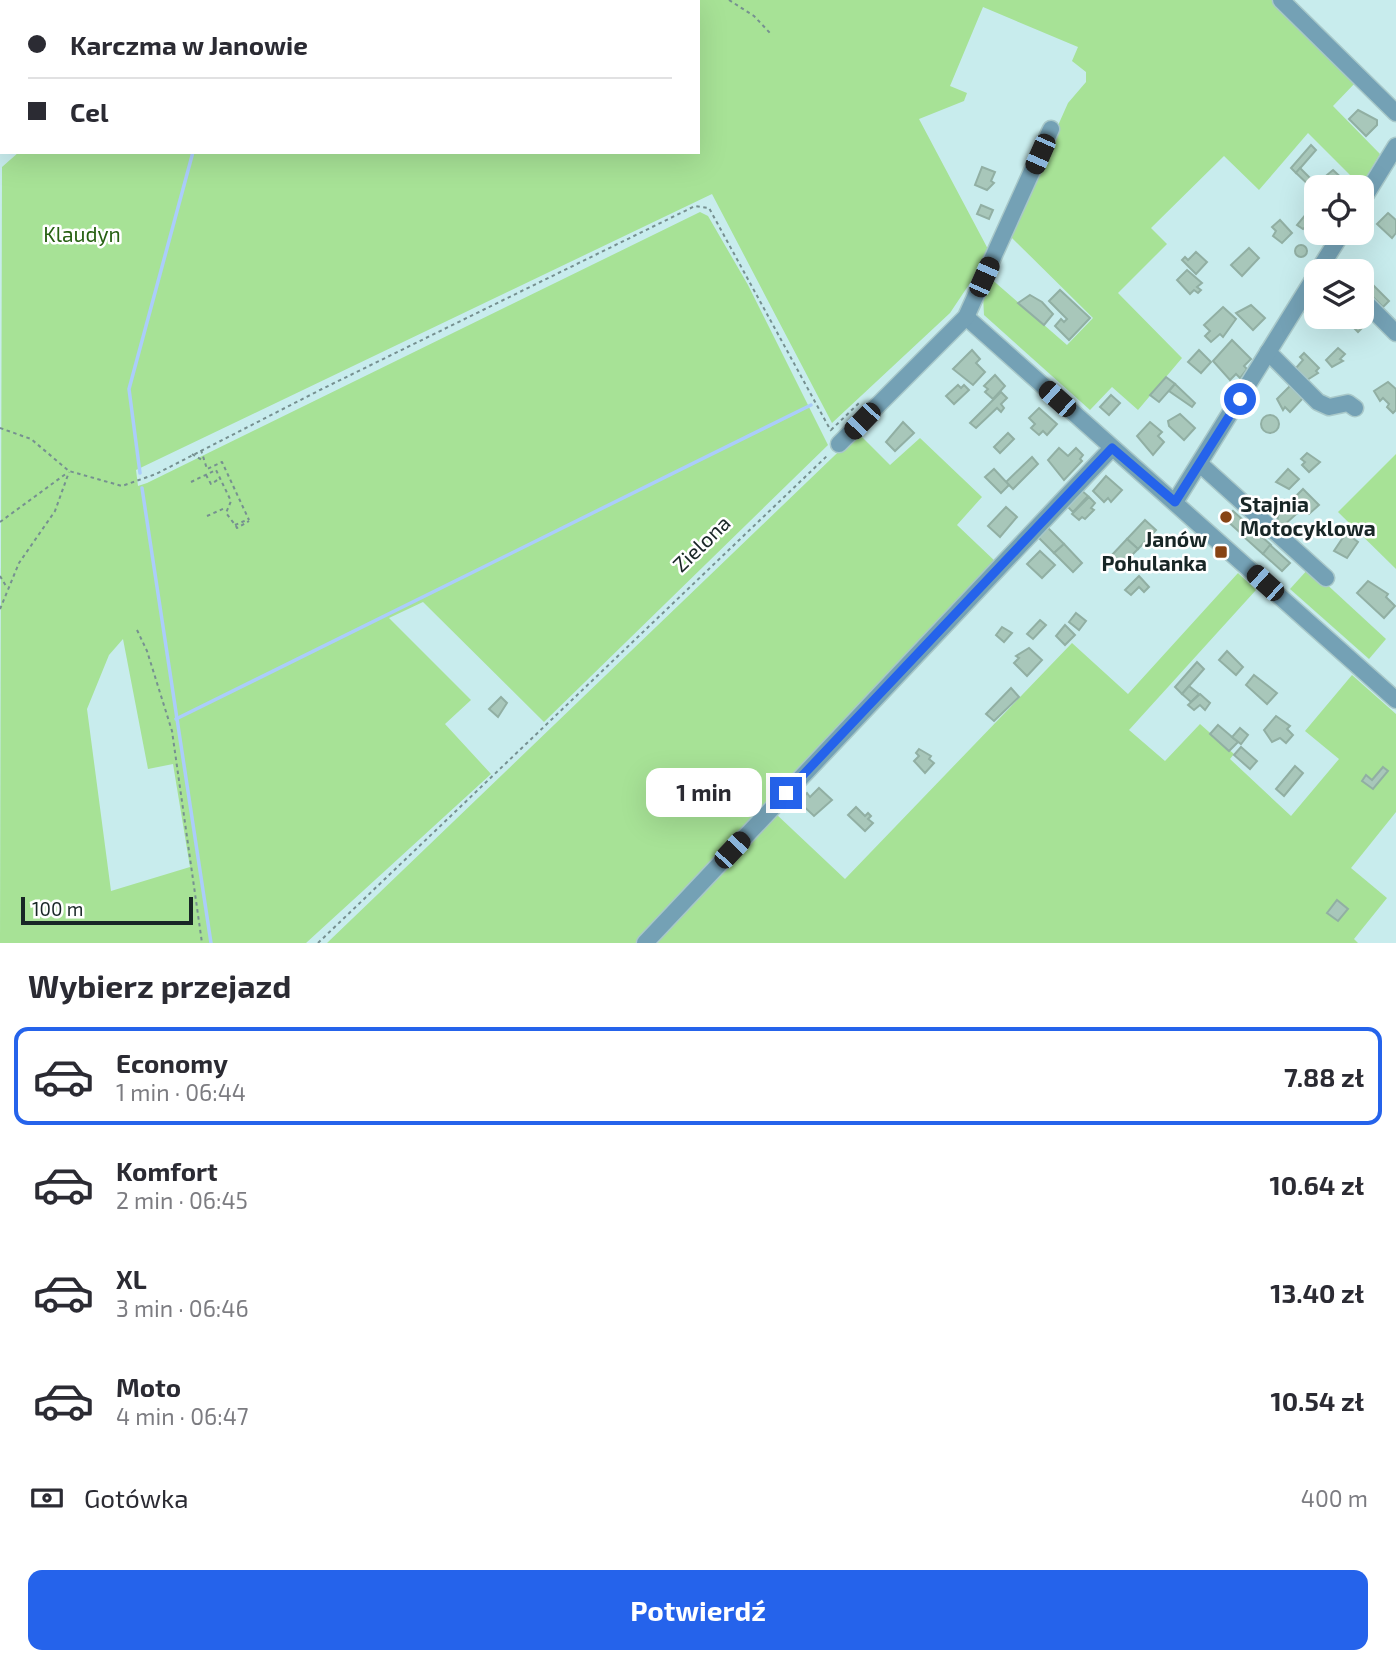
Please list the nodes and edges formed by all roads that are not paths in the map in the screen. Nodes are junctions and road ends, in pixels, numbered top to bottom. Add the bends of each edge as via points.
1 (1281, 0) edge
2 (1396, 113) edge
3 (1051, 129) dead end
4 (1396, 146) edge
5 (1374, 182) edge
6 (1304, 298) edge
7 (1374, 311) edge
8 (966, 317) junction
9 (1396, 333) edge
10 (1268, 352) junction
11 (1355, 408) dead end
12 (839, 444) road end
13 (1112, 448) junction
14 (1200, 464) junction
15 (1175, 502) junction
16 (1326, 578) dead end
17 (1396, 701) edge
18 (645, 943) edge

1 - 2 street
3 - 8 street
4 - 5 street
6 - 10 street
7 - 9 street
8 - 12 street
8 - 13 street
10 - 11 street via 1318,402 1329,407 1348,403
10 - 14 street
13 - 15 street
13 - 18 street
14 - 15 street
14 - 16 street
15 - 17 street

